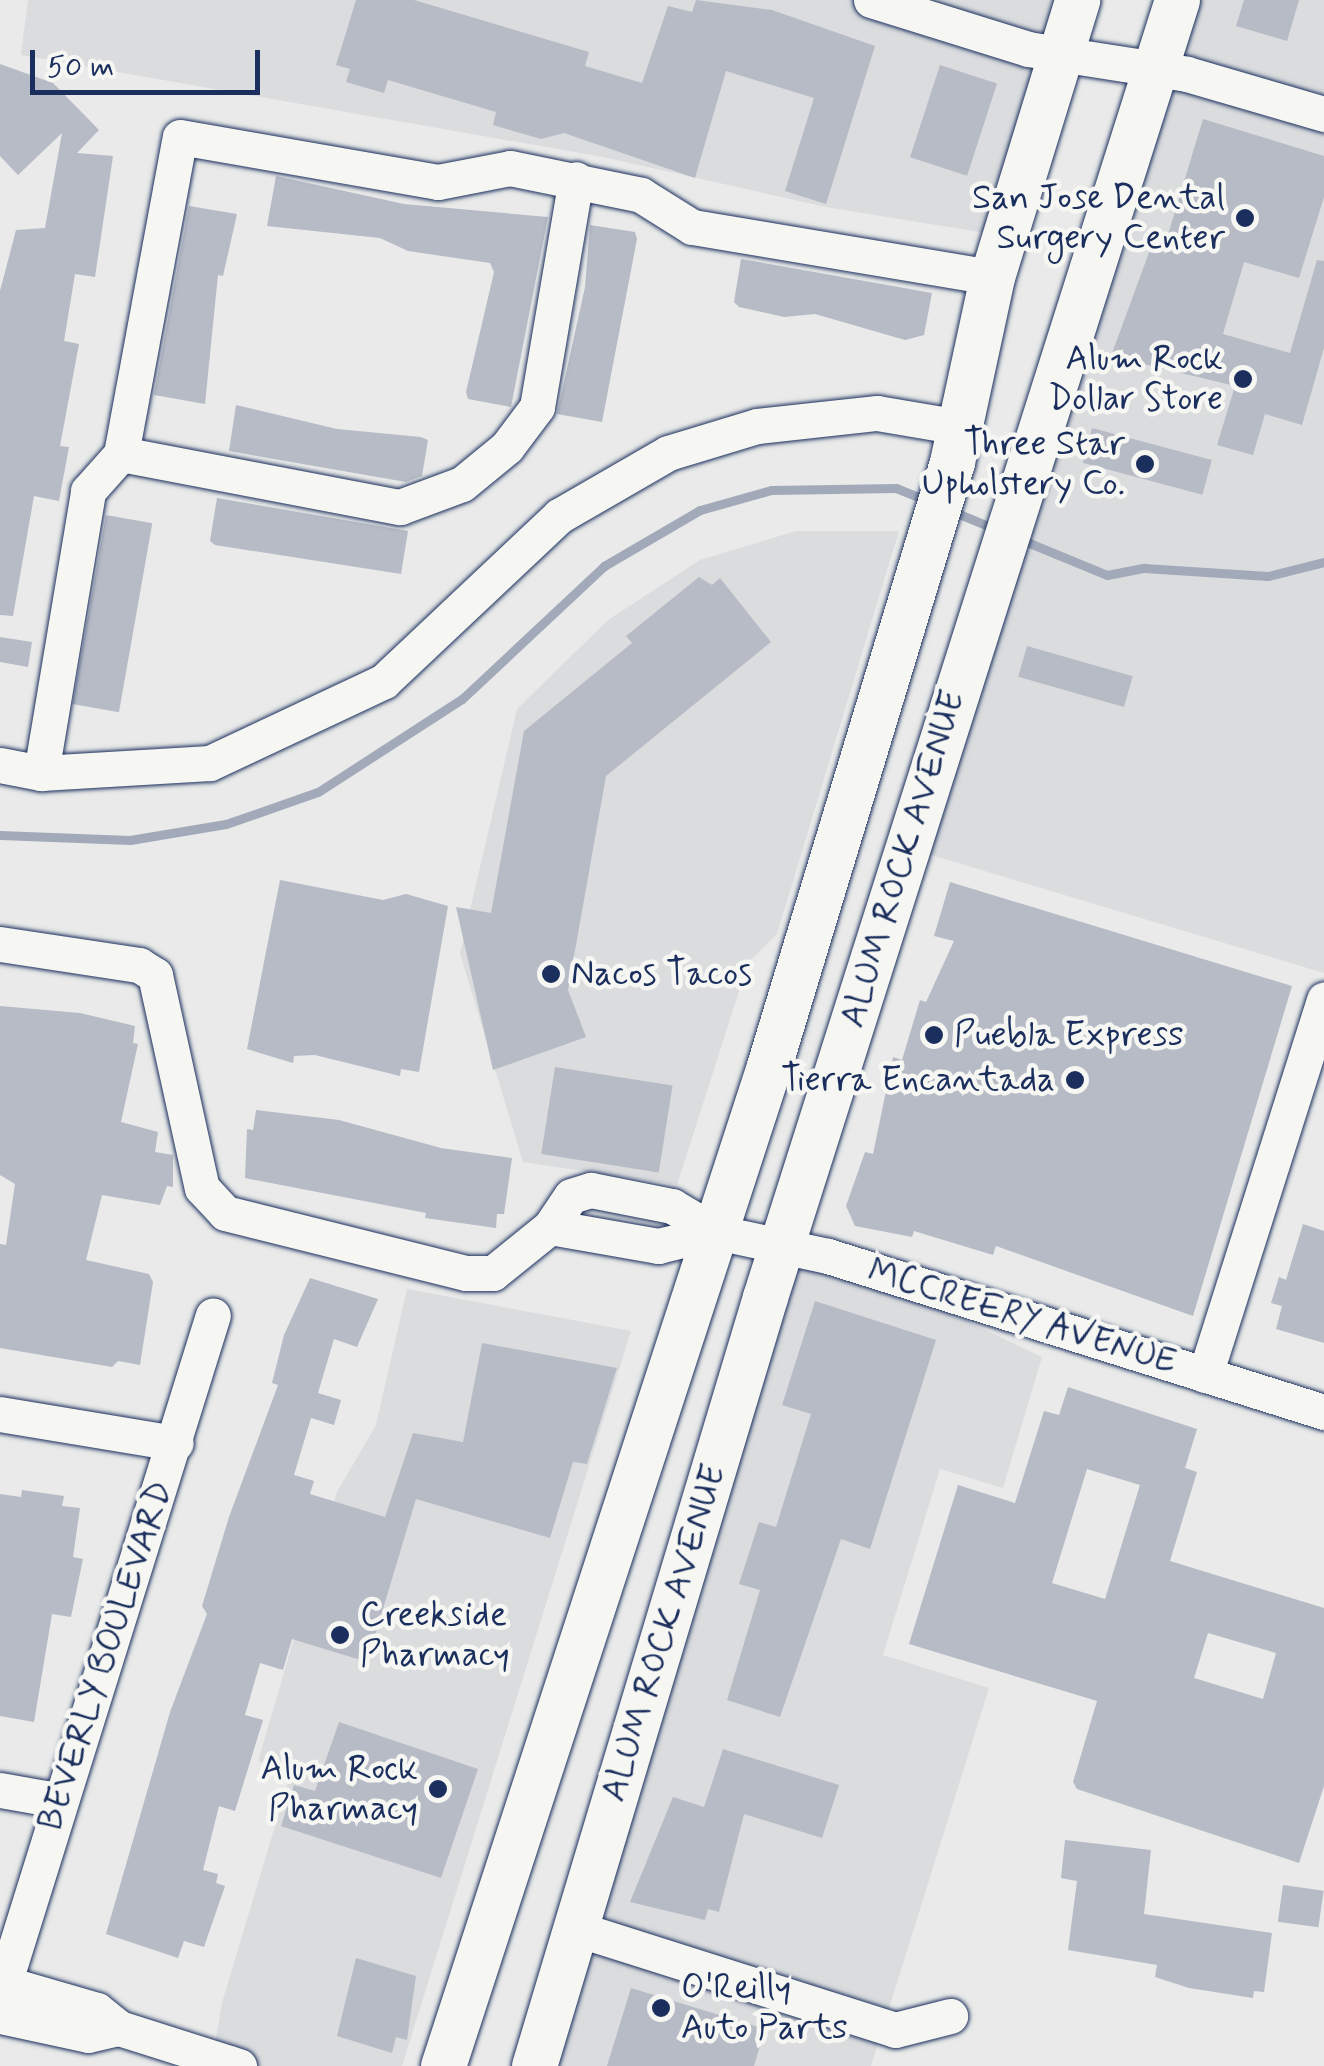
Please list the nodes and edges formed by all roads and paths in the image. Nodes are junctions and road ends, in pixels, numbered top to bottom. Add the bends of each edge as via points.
1 (871, 0) edge
2 (1077, 0) edge
3 (1177, 0) edge
4 (1061, 56) junction
5 (1156, 71) junction
6 (1324, 114) edge
7 (576, 180) junction
8 (992, 277) junction
9 (956, 444) junction
10 (121, 454) junction
11 (0, 765) edge
12 (41, 773) junction
13 (0, 944) edge
14 (1324, 999) edge
15 (1313, 1075) edge
16 (716, 1232) junction
17 (782, 1246) junction
18 (213, 1315) dead end
19 (1206, 1375) junction
20 (1324, 1412) edge
21 (0, 1414) edge
22 (176, 1443) junction
23 (0, 1790) edge
24 (57, 1800) junction
25 (574, 1928) junction
26 (1, 1999) edge
27 (950, 2016) dead end
28 (239, 2066) edge
29 (443, 2066) edge
30 (534, 2066) edge

1 - 4 street
2 - 4 main road, ALUM ROCK AVENUE
3 - 5 main road, ALUM ROCK AVENUE
4 - 5 street
4 - 8 main road, ALUM ROCK AVENUE
5 - 6 street
5 - 17 main road, ALUM ROCK AVENUE
7 - 8 street via 641,195 692,226
7 - 10 street via 537,407 507,448 462,484 400,507
7 - 10 street via 510,168 438,182 180,137
8 - 9 main road, ALUM ROCK AVENUE
9 - 12 street via 877,412 757,426 668,453 559,516 384,681 210,763
9 - 16 main road, ALUM ROCK AVENUE
10 - 12 street via 88,491
11 - 12 street
13 - 16 street via 139,965 155,975 202,1188 224,1213 466,1273 493,1274 550,1226 658,1246
14 - 15 street
15 - 19 street
16 - 17 street, MCCREERY AVENUE
16 - 29 main road, ALUM ROCK AVENUE
17 - 19 street, MCCREERY AVENUE
17 - 25 main road, ALUM ROCK AVENUE
18 - 22 street, BEVERLY BOULEVARD
19 - 20 street, MCCREERY AVENUE
21 - 22 street
22 - 24 street, BEVERLY BOULEVARD
23 - 24 street
24 - 26 street, BEVERLY BOULEVARD
25 - 27 street via 895,2030
25 - 30 main road, ALUM ROCK AVENUE
26 - 28 street via 97,2010 118,2028

